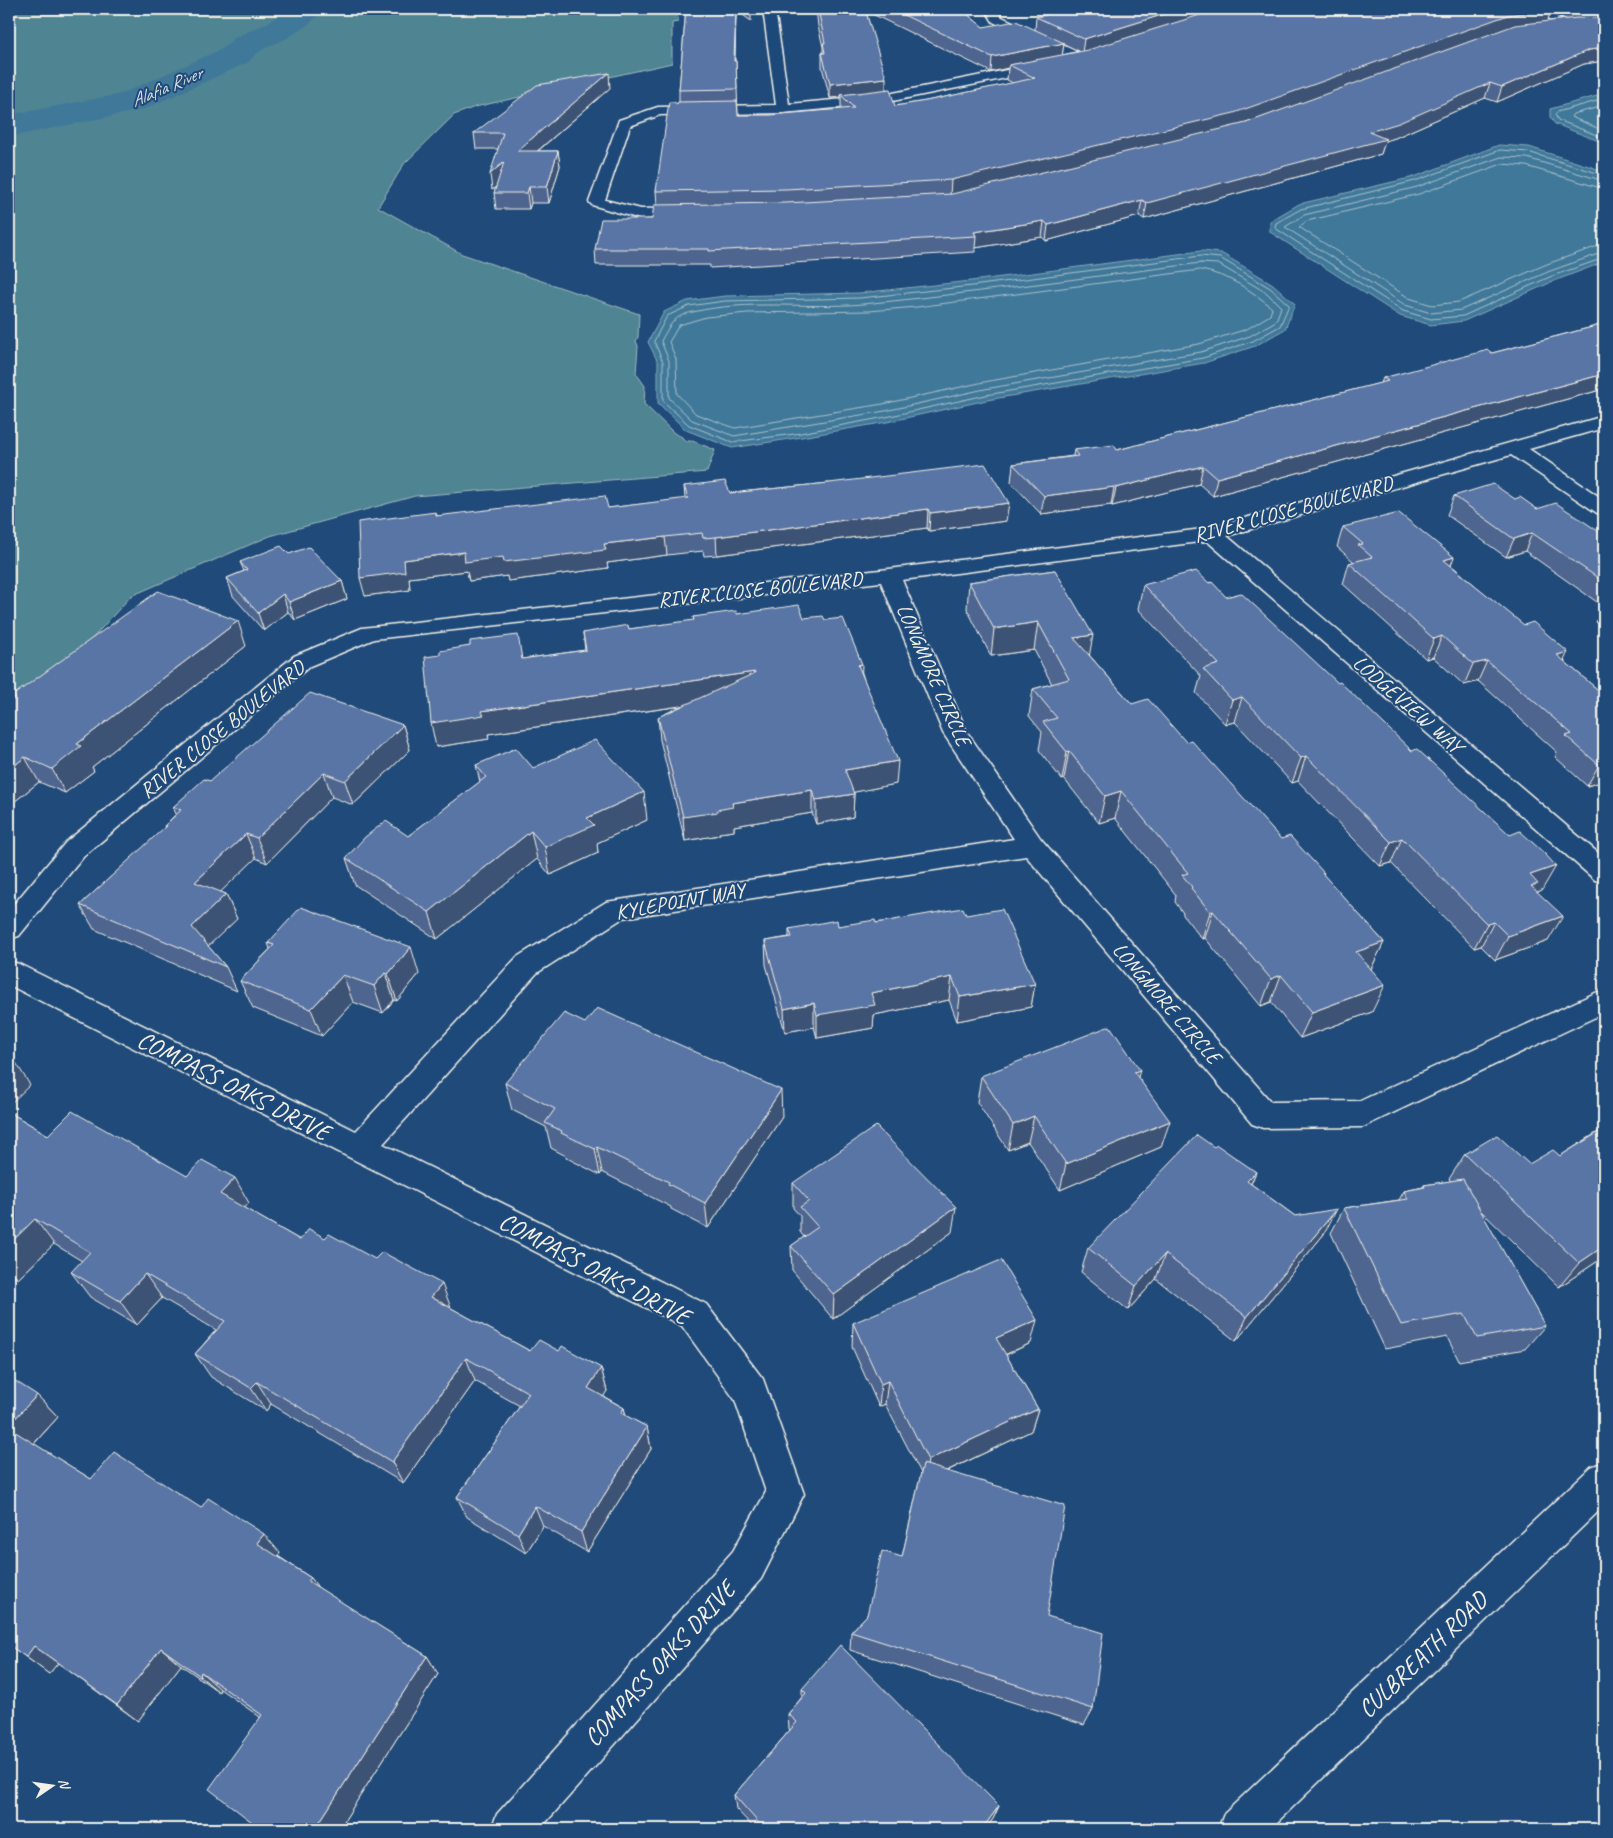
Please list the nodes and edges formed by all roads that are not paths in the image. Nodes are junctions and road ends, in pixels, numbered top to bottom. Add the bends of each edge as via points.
1 (769, 9) edge
2 (991, 9) edge
3 (1522, 9) edge
4 (1572, 26) junction
5 (1588, 26) edge
6 (1544, 30) edge
7 (783, 109) junction
8 (698, 213) edge
9 (1604, 422) edge
10 (1514, 448) junction
11 (1604, 509) edge
12 (1212, 534) junction
13 (889, 575) junction
14 (1032, 846) junction
15 (1604, 874) edge
16 (9, 929) edge
17 (9, 972) edge
18 (1604, 1000) edge
19 (360, 1148) junction
20 (1604, 1480) edge
21 (512, 1829) edge
22 (1239, 1829) edge

1 - 7 street
2 - 7 street via 996,19 1086,58 878,100
3 - 4 street
4 - 5 street
4 - 6 street
7 - 8 street via 658,111 624,123 597,202 640,214
9 - 10 street, RIVER CLOSE BOULEVARD
10 - 11 street
10 - 12 street, RIVER CLOSE BOULEVARD
12 - 13 street, RIVER CLOSE BOULEVARD
12 - 15 street, LODGEVIEW WAY
13 - 14 street, LONGMORE CIRCLE via 955,733
13 - 16 street, RIVER CLOSE BOULEVARD via 370,633 302,661 75,849
14 - 18 street, LONGMORE CIRCLE via 1262,1115 1363,1114
14 - 19 street, KYLEPOINT WAY via 616,908 526,965
17 - 19 street, COMPASS OAKS DRIVE
19 - 21 street, COMPASS OAKS DRIVE via 694,1315 750,1391 785,1494 747,1565
20 - 22 street, CULBREATH ROAD

